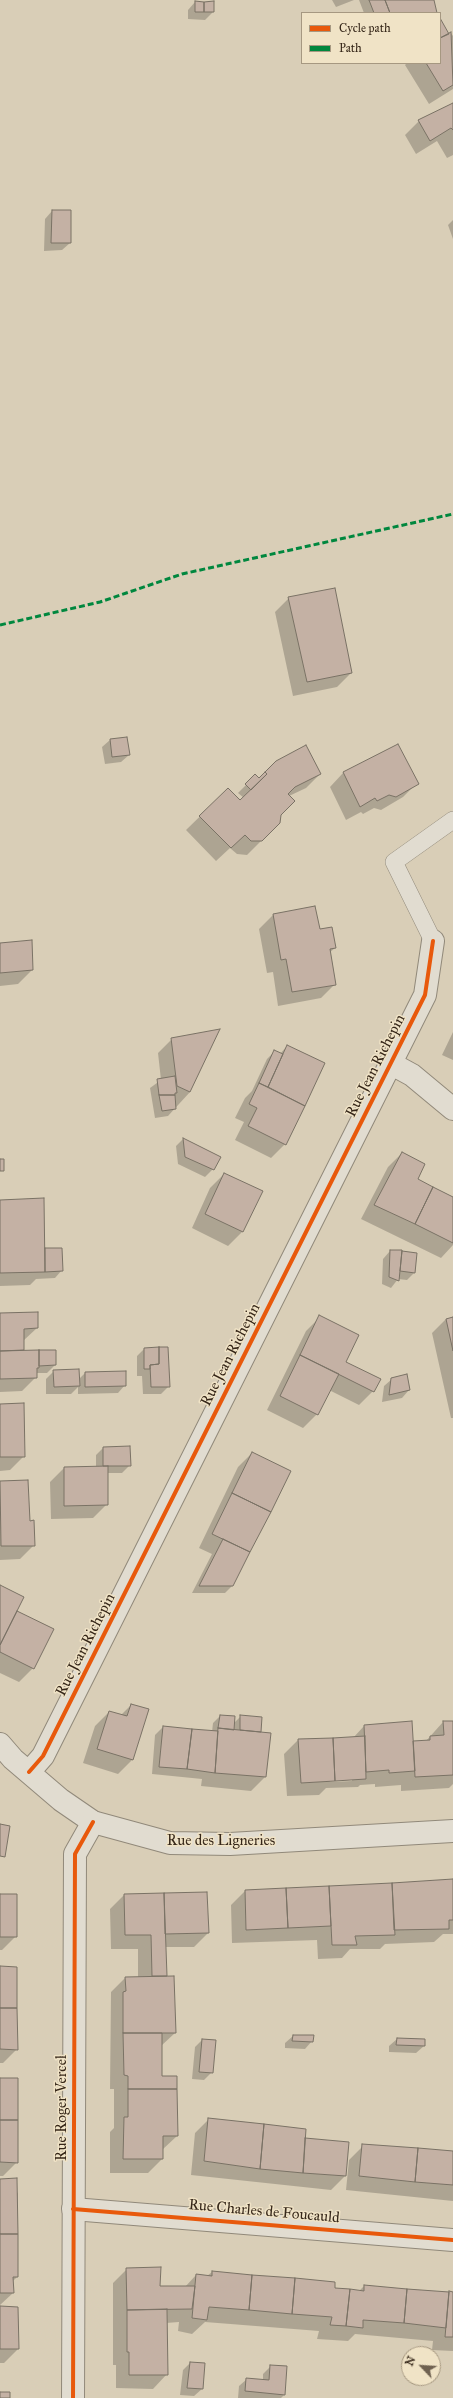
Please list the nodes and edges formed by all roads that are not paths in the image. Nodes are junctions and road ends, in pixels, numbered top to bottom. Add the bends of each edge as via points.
1 (453, 820) edge
2 (433, 941) joint
3 (390, 1064) junction
4 (453, 1109) edge
5 (10, 1758) edge
6 (93, 1822) junction
7 (453, 1832) edge
8 (73, 2208) junction
9 (453, 2240) edge
10 (73, 2398) edge

1 - 2 lane via 394,862
2 - 3 street, Rue Jean Richepin via 425,995
3 - 4 street via 412,1075
3 - 5 street, Rue Jean Richepin via 43,1756
5 - 6 street, Rue des Ligneries via 61,1800
6 - 7 street, Rue des Ligneries via 170,1844 230,1844
6 - 8 street, Rue Roger Vercel via 75,1854
8 - 9 street, Rue Charles de Foucauld
8 - 10 street, Rue Roger Vercel

